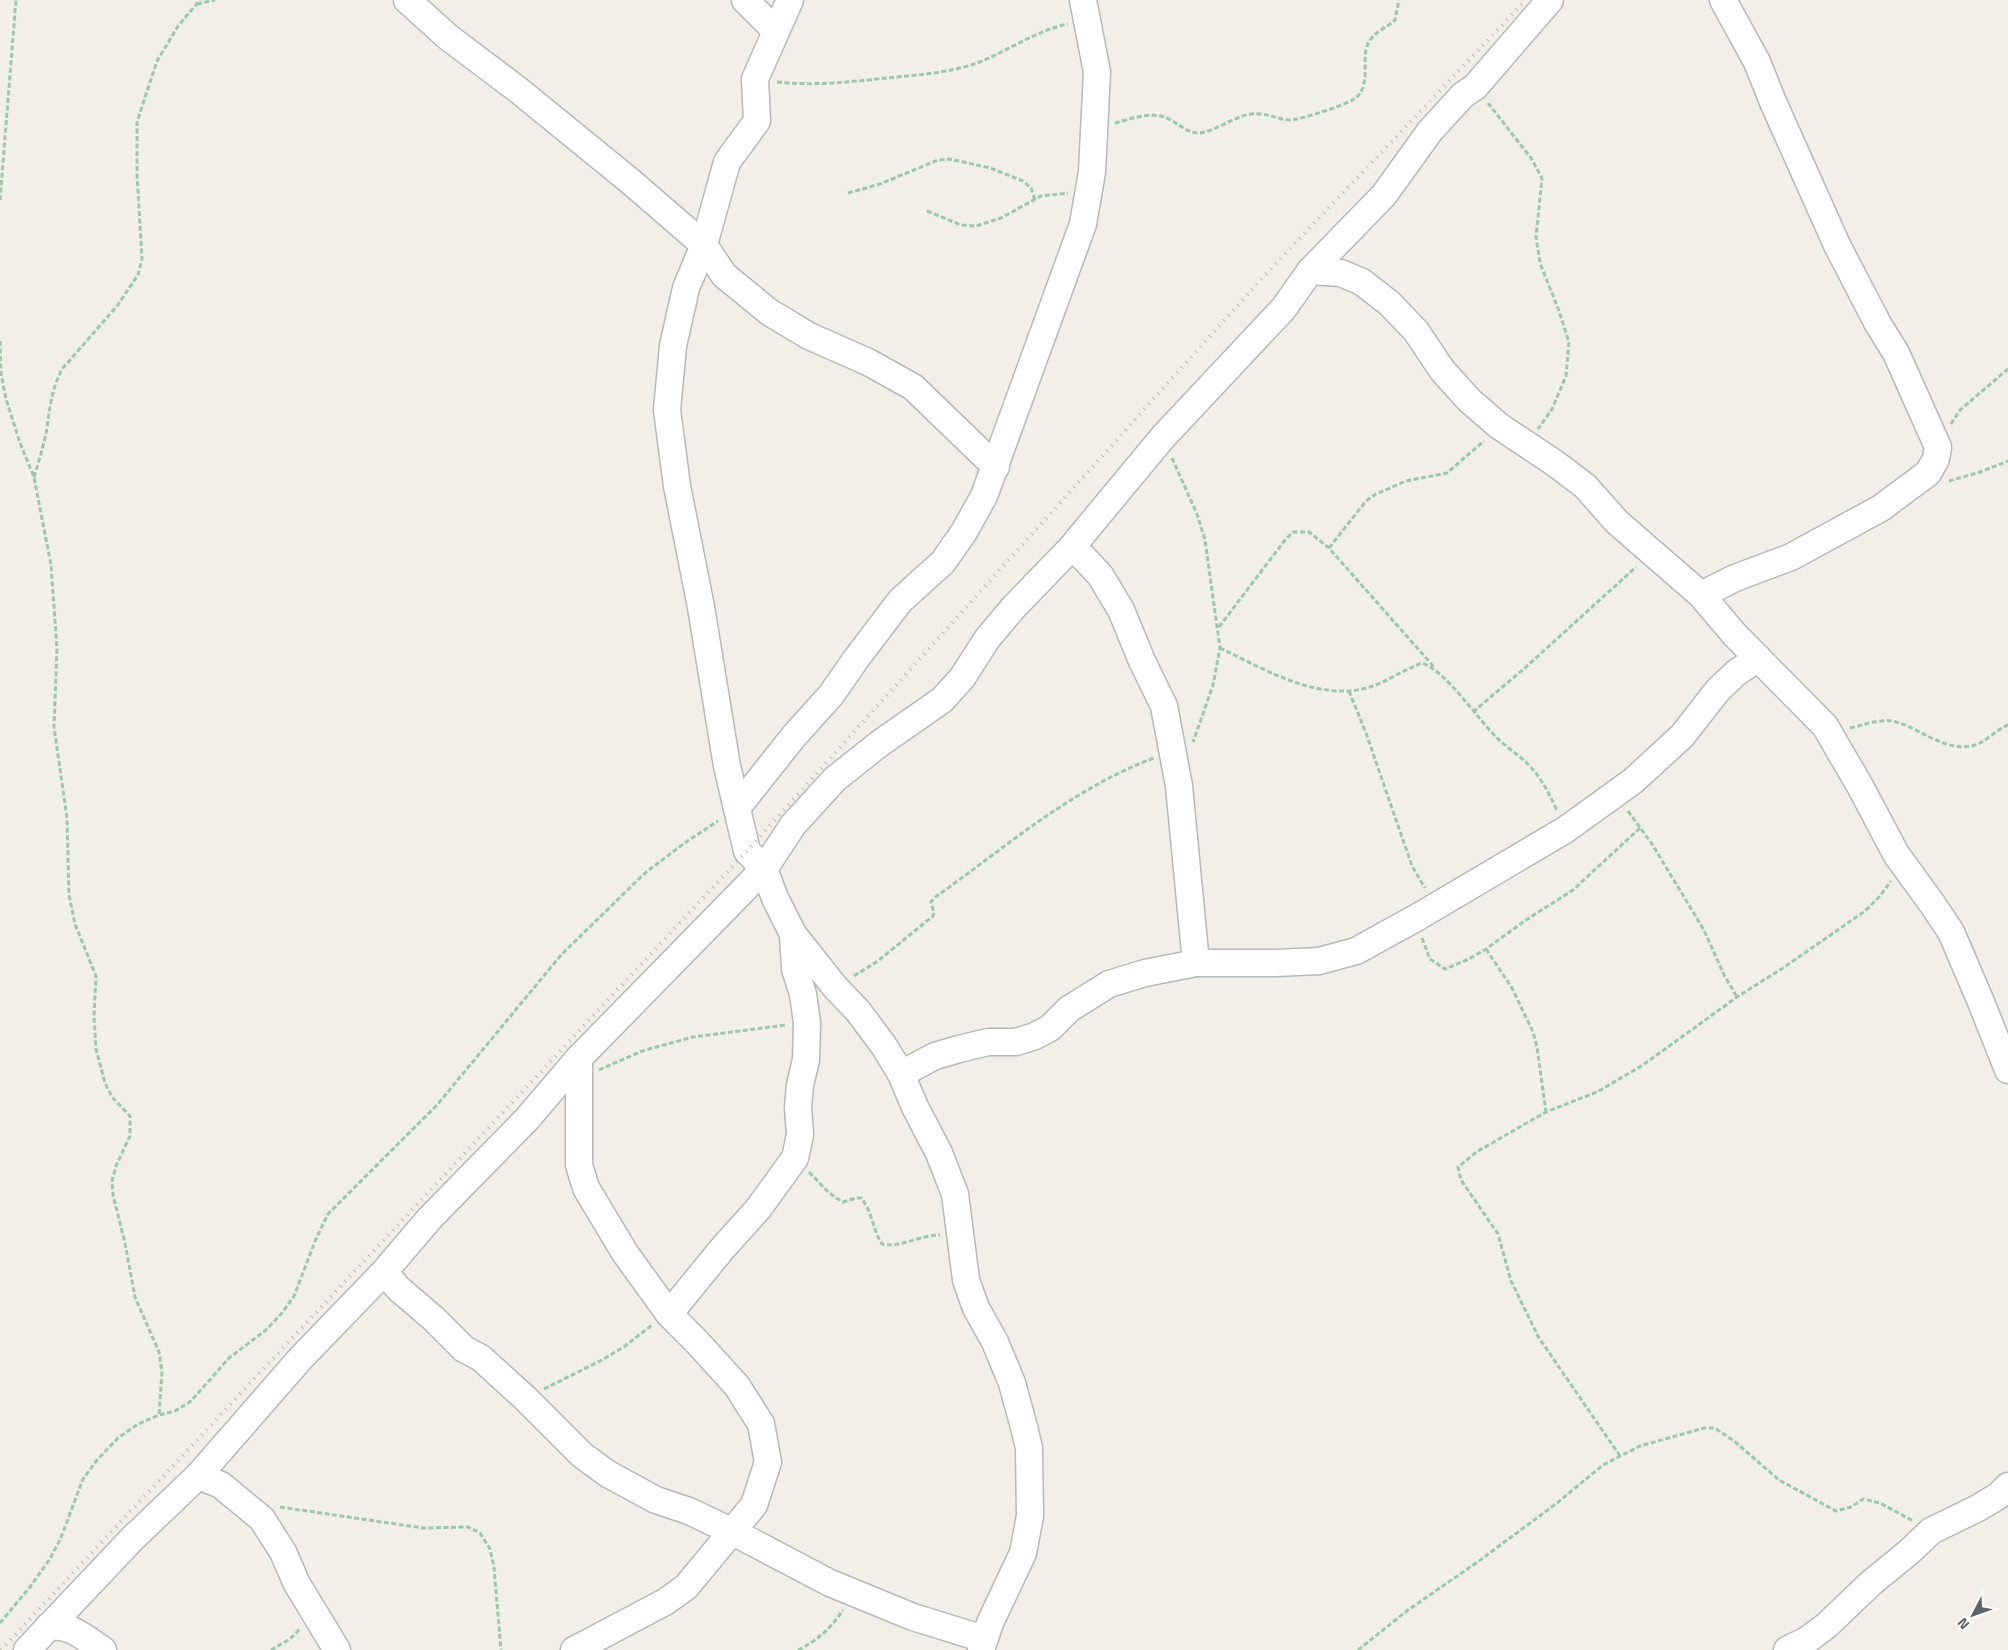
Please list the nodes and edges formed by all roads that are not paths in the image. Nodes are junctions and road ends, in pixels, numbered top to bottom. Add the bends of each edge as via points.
1 (407, 0) edge
2 (745, 0) edge
3 (790, 0) edge
4 (1550, 0) edge
5 (1723, 0) edge
6 (1085, 10) edge
7 (776, 31) junction
8 (704, 244) junction
9 (1310, 271) junction
10 (996, 467) junction
11 (1071, 548) junction
12 (1701, 595) junction
13 (1758, 658) junction
14 (737, 808) junction
15 (764, 869) junction
16 (793, 934) junction
17 (1196, 963) junction
18 (579, 1069) junction
19 (2008, 1070) edge
20 (901, 1074) junction
21 (384, 1272) junction
22 (669, 1314) junction
23 (198, 1476) junction
24 (2008, 1486) edge
25 (733, 1532) junction
26 (48, 1627) junction
27 (982, 1645) edge
28 (27, 1650) edge
29 (103, 1650) edge
30 (337, 1650) edge
31 (574, 1650) edge
32 (1787, 1650) edge

1 - 8 street via 448,38 517,89
2 - 7 street
3 - 7 street
4 - 9 street via 1475,87 1463,95 1430,132 1384,195
5 - 12 street via 1757,62 1837,245 1896,353 1936,442 1936,459 1928,473 1880,508 1791,556
6 - 10 street via 1097,72 1092,172 1083,224
7 - 8 street via 755,79 756,121 727,162
8 - 10 street via 724,275 769,312 809,336 868,362 913,387
8 - 14 street via 686,288 673,346 667,410 677,486 701,607 726,766
9 - 11 street via 1284,308 1163,437
9 - 12 street via 1341,273 1362,282 1389,303 1416,331 1442,370 1469,400 1499,426 1584,486 1617,522
10 - 14 street via 964,532 943,562 900,601 831,695
11 - 15 street via 1013,608 942,700 835,778 794,825
11 - 17 street via 1100,575 1121,610 1183,748 1179,786
12 - 13 street
13 - 17 street via 1718,690 1689,728 1634,781 1565,830 1356,951 1319,960
13 - 19 street via 1825,726 1896,854 1950,932
14 - 15 street via 747,851
15 - 16 street
15 - 18 street
16 - 20 street via 858,1011
16 - 22 street via 795,969 803,994 806,1023 806,1060 798,1107 800,1135 795,1158 758,1209
17 - 20 street via 1109,984 1035,1036 1016,1042 988,1042 959,1049 935,1056
18 - 21 street via 430,1218
18 - 22 street via 579,1165 586,1188 612,1233
20 - 27 street via 955,1194 966,1280 1012,1383 1029,1448 1030,1516 1023,1553
21 - 23 street
21 - 25 street via 464,1349 481,1358 526,1398 582,1455 608,1474 656,1500 689,1511
22 - 25 street via 736,1386 761,1424 768,1462 754,1505
23 - 26 street
23 - 30 street via 221,1485 262,1519
24 - 32 street via 1978,1508 1931,1532 1826,1626
25 - 27 street via 830,1583
25 - 31 street via 686,1587 665,1602
26 - 28 street
26 - 29 street via 69,1628

